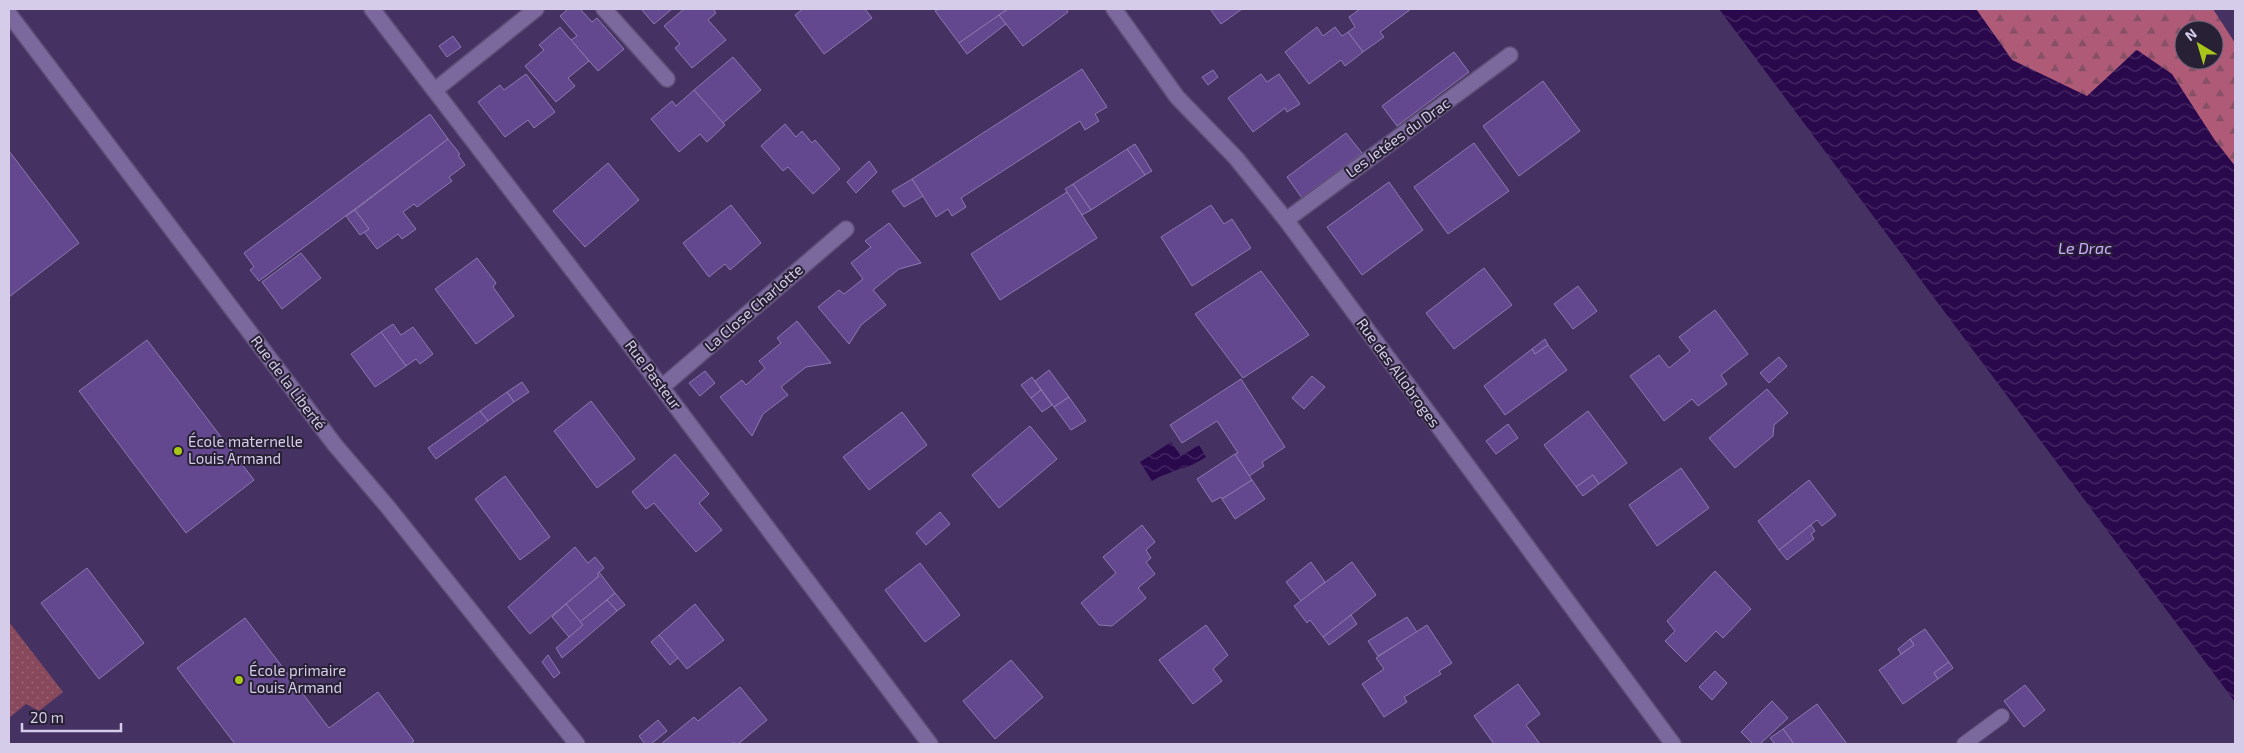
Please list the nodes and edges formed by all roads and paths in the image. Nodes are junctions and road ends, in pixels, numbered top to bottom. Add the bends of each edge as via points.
1 (372, 9) edge
2 (536, 9) edge
3 (604, 9) edge
4 (1114, 9) edge
5 (9, 14) edge
6 (1510, 55) dead end
7 (667, 79) dead end
8 (435, 90) junction
9 (1286, 220) junction
10 (846, 229) dead end
11 (662, 386) junction
12 (2002, 716) dead end
13 (577, 744) edge
14 (930, 744) edge
15 (1673, 744) edge
16 (1964, 744) edge

1 - 8 street, Rue Pasteur
2 - 8 street
3 - 7 street
4 - 9 street, Rue des Allobroges via 1177,97 1236,158
5 - 13 street, Rue de la Liberté via 335,445
6 - 9 street, Les Jetées du Drac
8 - 11 street, Rue Pasteur
9 - 15 street, Rue des Allobroges
10 - 11 street, La Close Charlotte
11 - 14 street, Rue Pasteur
12 - 16 lane

